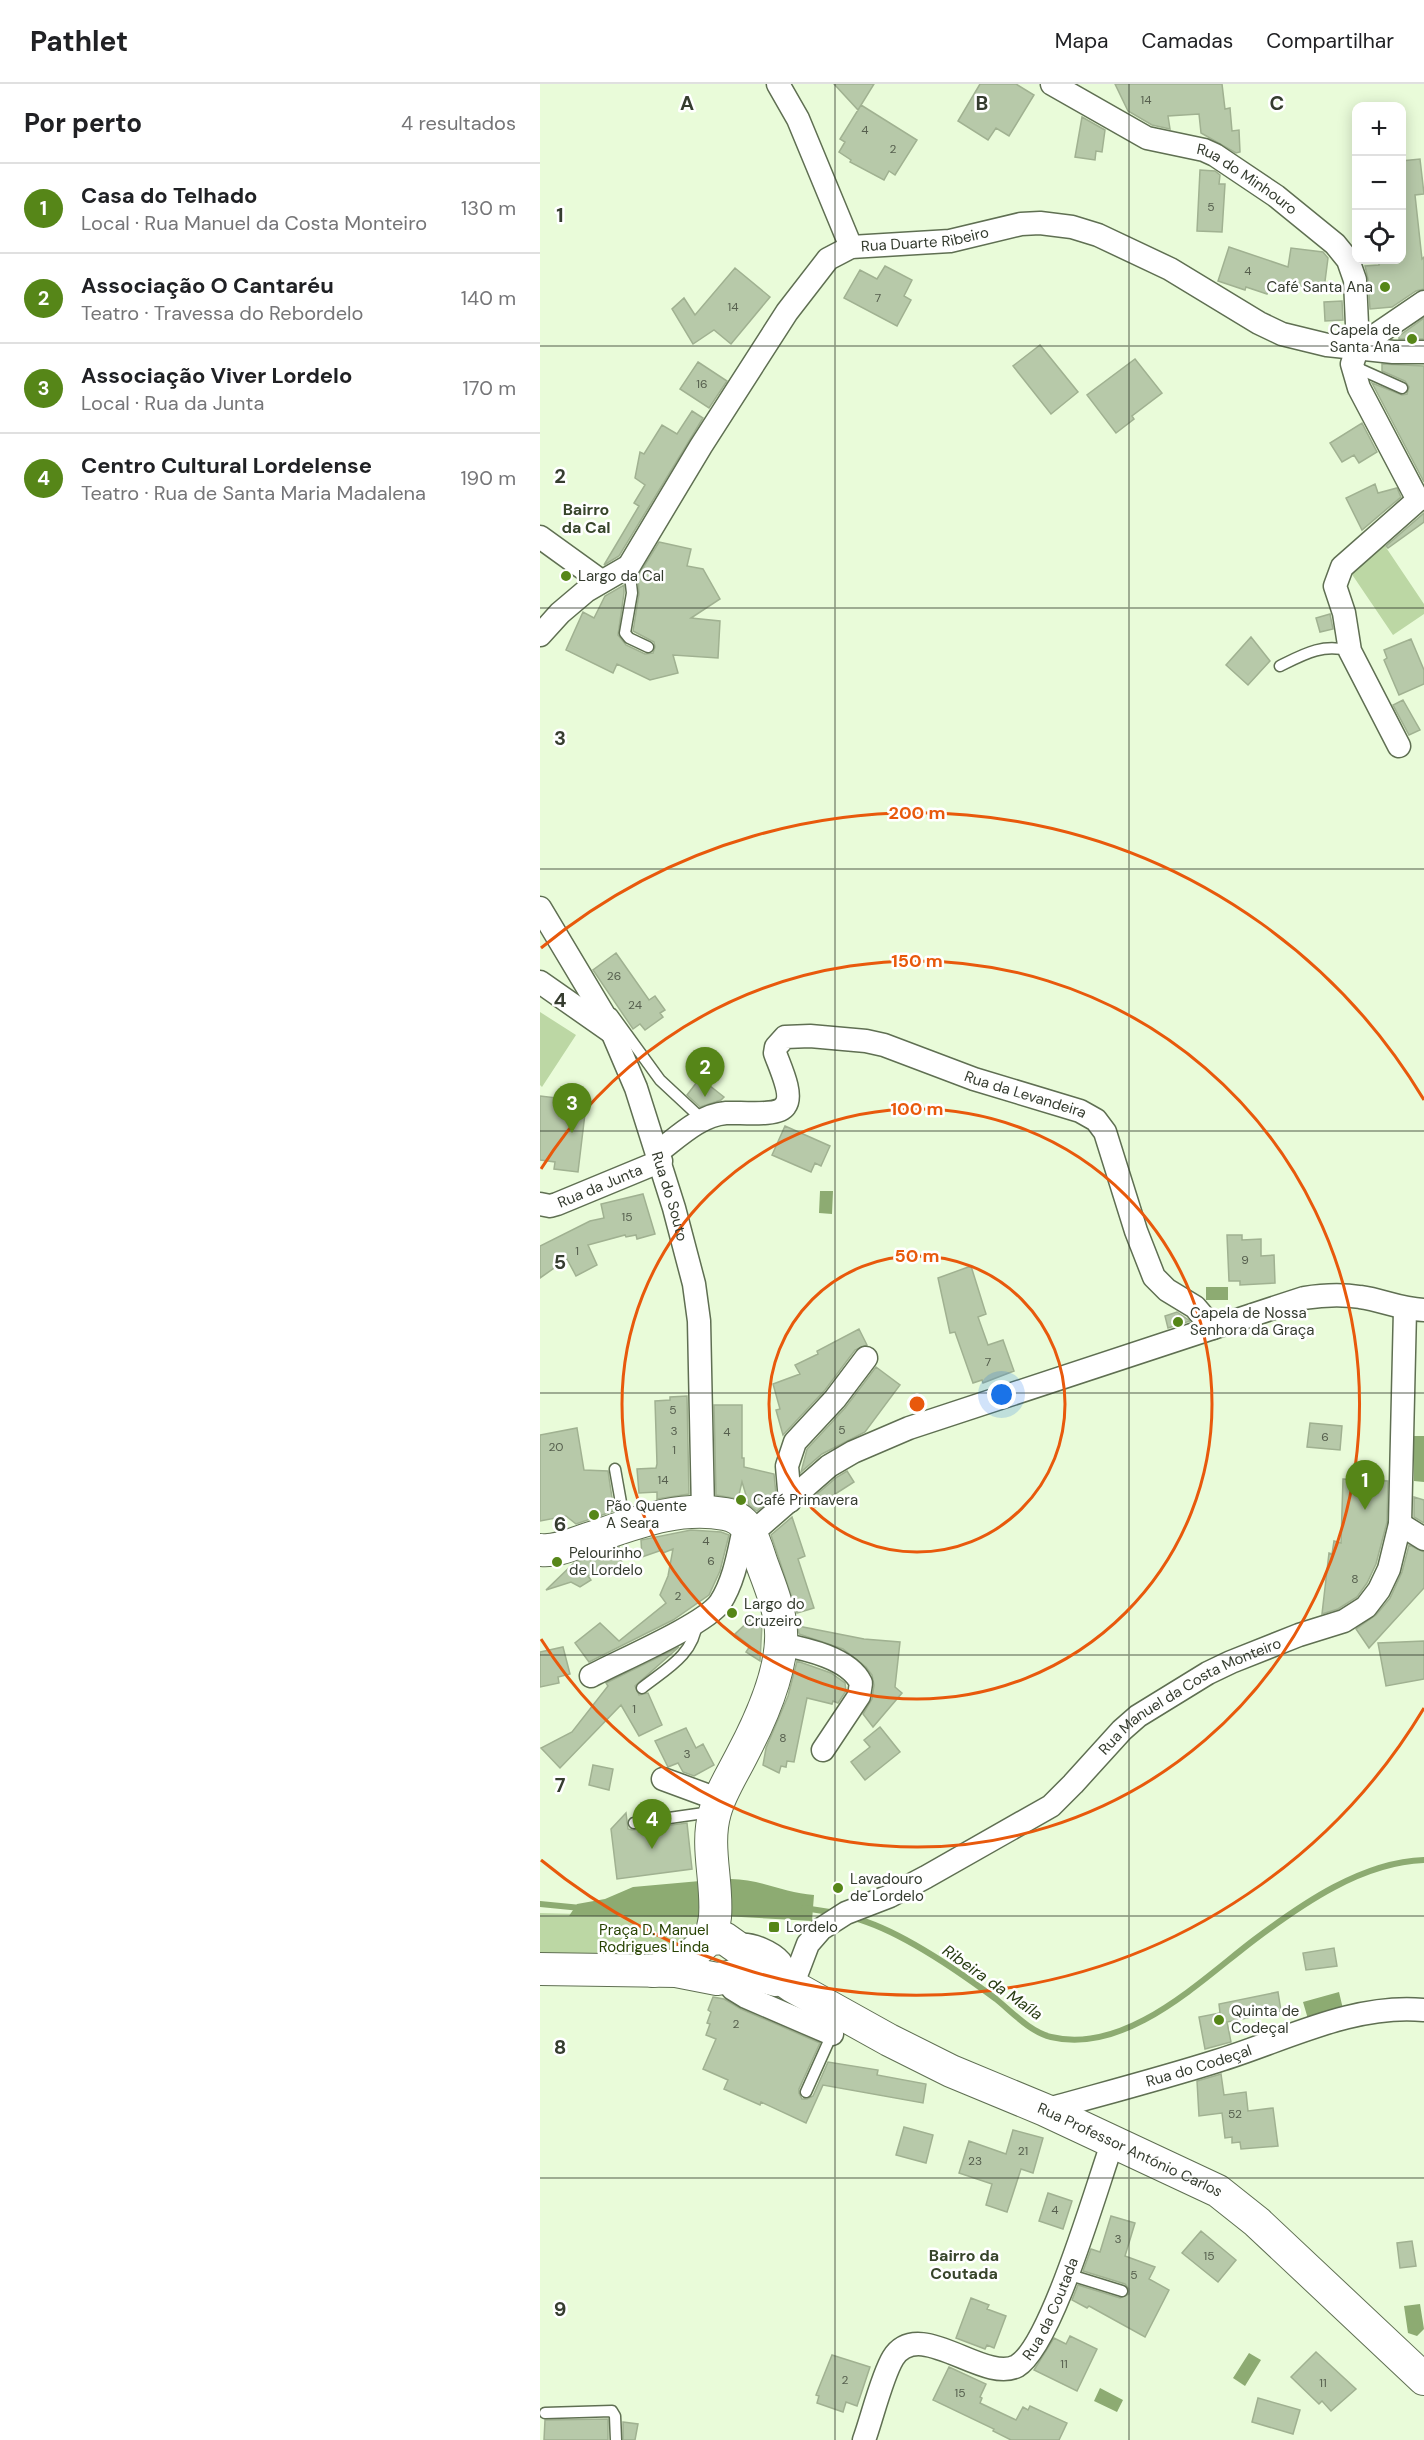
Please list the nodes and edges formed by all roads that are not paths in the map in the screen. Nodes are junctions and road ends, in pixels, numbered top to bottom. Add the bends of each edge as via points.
1 (778, 84) edge
2 (1052, 84) edge
3 (851, 247) junction
4 (1424, 302) edge
5 (1424, 352) edge
6 (1355, 356) junction
7 (1402, 388) dead end
8 (1421, 499) edge
9 (540, 537) edge
10 (635, 558) junction
11 (601, 580) junction
12 (540, 635) edge
13 (648, 647) dead end
14 (1350, 651) junction
15 (1280, 666) dead end
16 (1399, 746) dead end
17 (540, 908) edge
18 (585, 981) junction
19 (540, 982) edge
20 (613, 1033) junction
21 (704, 1120) junction
22 (659, 1157) junction
23 (540, 1204) edge
24 (1414, 1310) edge
25 (1213, 1328) junction
26 (866, 1358) dead end
27 (615, 1469) dead end
28 (790, 1501) junction
29 (703, 1511) junction
30 (1400, 1524) junction
31 (625, 1527) junction
32 (748, 1529) junction
33 (1424, 1539) edge
34 (540, 1550) edge
35 (701, 1619) junction
36 (781, 1644) junction
37 (591, 1676) dead end
38 (642, 1688) dead end
39 (823, 1750) dead end
40 (663, 1779) dead end
41 (717, 1805) junction
42 (634, 1823) dead end
43 (719, 1938) junction
44 (540, 1969) edge
45 (653, 1971) junction
46 (721, 1977) junction
47 (792, 1986) junction
48 (1424, 2010) edge
49 (832, 2034) joint
50 (806, 2091) dead end
51 (1045, 2110) junction
52 (1113, 2141) junction
53 (1067, 2274) junction
54 (1122, 2291) dead end
55 (1415, 2366) edge
56 (545, 2413) dead end
57 (616, 2440) edge
58 (864, 2440) edge

1 - 3 street via 798,119
2 - 6 street, Rua do Minhouro via 1147,138 1215,155 1276,196 1335,244 1348,260 1355,280
3 - 6 street, Rua Duarte Ribeiro via 950,241 1021,224 1072,227 1170,269 1275,331
3 - 10 street, Rua Duarte Ribeiro via 828,259 787,312
4 - 6 street
5 - 6 street, Rua Duarte Ribeiro
6 - 7 lane
6 - 8 street, Rua do Minhouro via 1359,388
8 - 14 street via 1338,573 1335,586
9 - 11 street
10 - 11 street
10 - 13 lane via 624,631 629,638
11 - 12 street via 566,607
14 - 15 lane via 1337,647 1312,650
14 - 16 street
17 - 18 street, Rua do Souto
18 - 20 street, Rua do Souto
18 - 21 lane via 660,1080
19 - 20 street
20 - 22 street, Rua do Souto
21 - 22 street, Rua da Junta
21 - 25 street, Rua da Levandeira via 724,1113 776,1111 786,1106 788,1094 776,1047 785,1037 810,1036 875,1042 974,1079 1080,1111 1096,1120 1105,1132 1154,1277 1195,1307
22 - 23 street, Rua da Junta via 557,1204
22 - 29 street, Rua do Souto via 690,1266 699,1322
24 - 25 street via 1362,1297 1322,1296 1304,1298
24 - 30 street, Rua Manuel da Costa Monteiro
25 - 28 street via 887,1437 829,1466
26 - 28 street via 835,1399 796,1439 788,1462
27 - 31 lane
28 - 32 street
29 - 31 main road via 668,1514
29 - 32 main road via 734,1516
30 - 33 street
30 - 47 street, Rua Manuel da Costa Monteiro via 1384,1580 1359,1613 1230,1662 1175,1692 1122,1730 1051,1806 926,1878 846,1913 821,1929 808,1944
31 - 34 main road via 561,1548
32 - 35 street via 727,1590 717,1606
32 - 36 main road via 777,1609
35 - 37 street
35 - 38 lane via 687,1651
36 - 39 street via 818,1653 850,1669 861,1683 859,1696
36 - 41 main road via 758,1723
40 - 41 street
41 - 42 lane
41 - 43 main road via 712,1824 712,1860
43 - 45 main road via 681,1963
43 - 46 main road via 740,1958 738,1965
43 - 47 main road
44 - 45 main road
45 - 46 main road
46 - 47 main road via 755,1973
46 - 49 street via 746,1997
47 - 51 main road, Rua Professor António Carlos via 951,2071
48 - 51 street, Rua do Codeçal via 1362,2014
49 - 50 lane
51 - 52 main road, Rua Professor António Carlos
52 - 53 street, Rua da Coutada
52 - 55 main road, Rua Professor António Carlos via 1229,2198
53 - 54 lane
53 - 58 street, Rua da Coutada via 1038,2342 1013,2367 993,2369 930,2346 912,2346 899,2352 891,2361
56 - 57 lane via 612,2410

